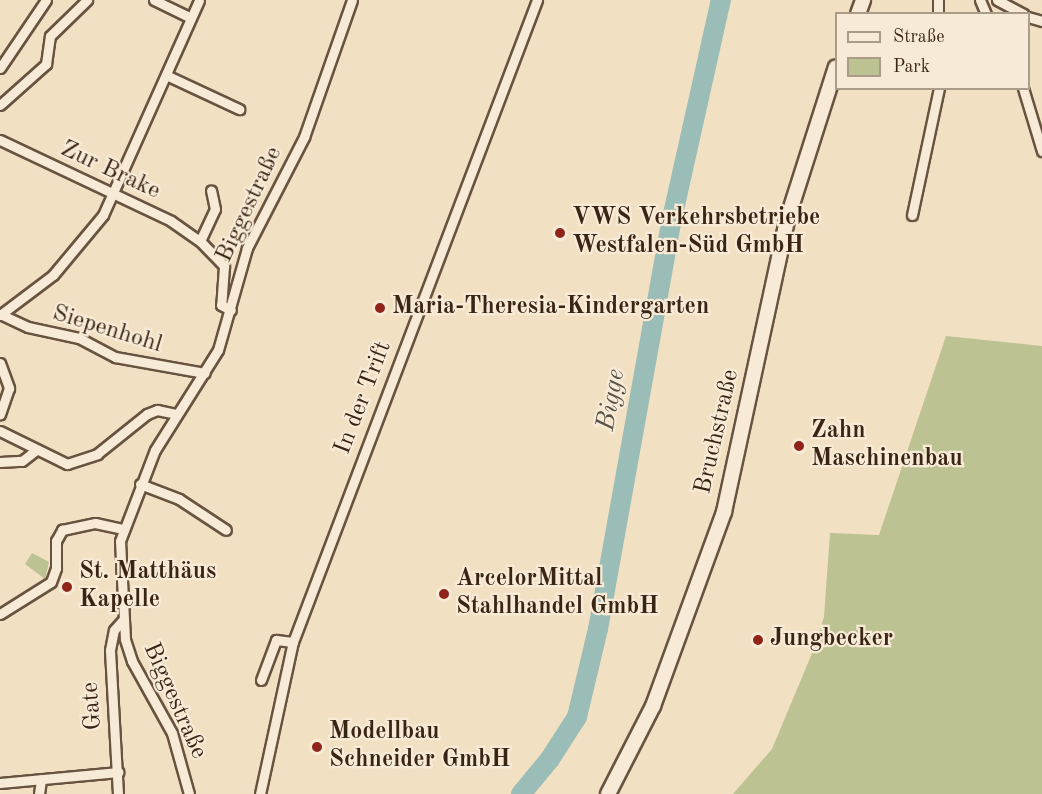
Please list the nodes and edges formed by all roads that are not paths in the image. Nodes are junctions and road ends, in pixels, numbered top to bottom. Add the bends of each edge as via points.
1 (46, 0) edge
2 (87, 0) edge
3 (154, 0) edge
4 (199, 0) edge
5 (352, 0) edge
6 (537, 0) edge
7 (997, 0) edge
8 (1019, 12) edge
9 (191, 18) junction
10 (0, 68) edge
11 (835, 73) edge
12 (166, 75) junction
13 (939, 90) edge
14 (1024, 90) edge
15 (0, 105) edge
16 (239, 109) dead end
17 (0, 140) edge
18 (1042, 150) edge
19 (211, 190) dead end
20 (113, 195) junction
21 (912, 215) dead end
22 (200, 242) junction
23 (231, 310) junction
24 (0, 314) edge
25 (0, 363) edge
26 (205, 373) junction
27 (0, 414) edge
28 (176, 414) junction
29 (0, 431) edge
30 (36, 450) junction
31 (0, 462) edge
32 (140, 484) junction
33 (123, 529) junction
34 (226, 530) dead end
35 (0, 614) edge
36 (123, 620) junction
37 (293, 642) junction
38 (261, 680) dead end
39 (117, 772) junction
40 (42, 779) junction
41 (0, 783) edge
42 (39, 794) edge
43 (118, 794) edge
44 (189, 794) edge
45 (260, 794) edge
46 (608, 794) edge

1 - 10 street
2 - 15 street via 50,36 46,64
3 - 9 street
4 - 9 street
5 - 23 street, Biggestraße via 304,136 247,248
6 - 37 street, In der Trift
7 - 8 street
9 - 12 street
11 - 46 main road, Bruchstraße via 788,217 724,512 653,706
12 - 16 street
12 - 20 street
13 - 21 street
14 - 18 street
17 - 20 street, Zur Brake
19 - 22 street via 215,209
20 - 22 street, Zur Brake via 171,221
20 - 24 street via 103,214 53,275
22 - 23 street, Zur Brake via 224,266 221,305
23 - 26 street, Biggestraße via 218,350
24 - 26 street, Siepenhohl via 28,327 79,338 115,357
25 - 27 street via 9,388
26 - 28 street, Biggestraße
28 - 30 street via 158,410 147,414 83,462 67,464
28 - 32 street, Biggestraße
29 - 30 street
30 - 31 street via 22,461
32 - 33 street, Biggestraße
32 - 34 street via 179,499
33 - 35 street via 95,523 62,530 56,541 56,568 51,582
33 - 36 street, Biggestraße
36 - 39 street, Gate via 114,630 110,650
36 - 44 street, Biggestraße via 132,661 172,733
37 - 38 street via 276,639
37 - 45 street, In der Trift
39 - 40 street
39 - 43 street, Gate
40 - 41 street
40 - 42 street

